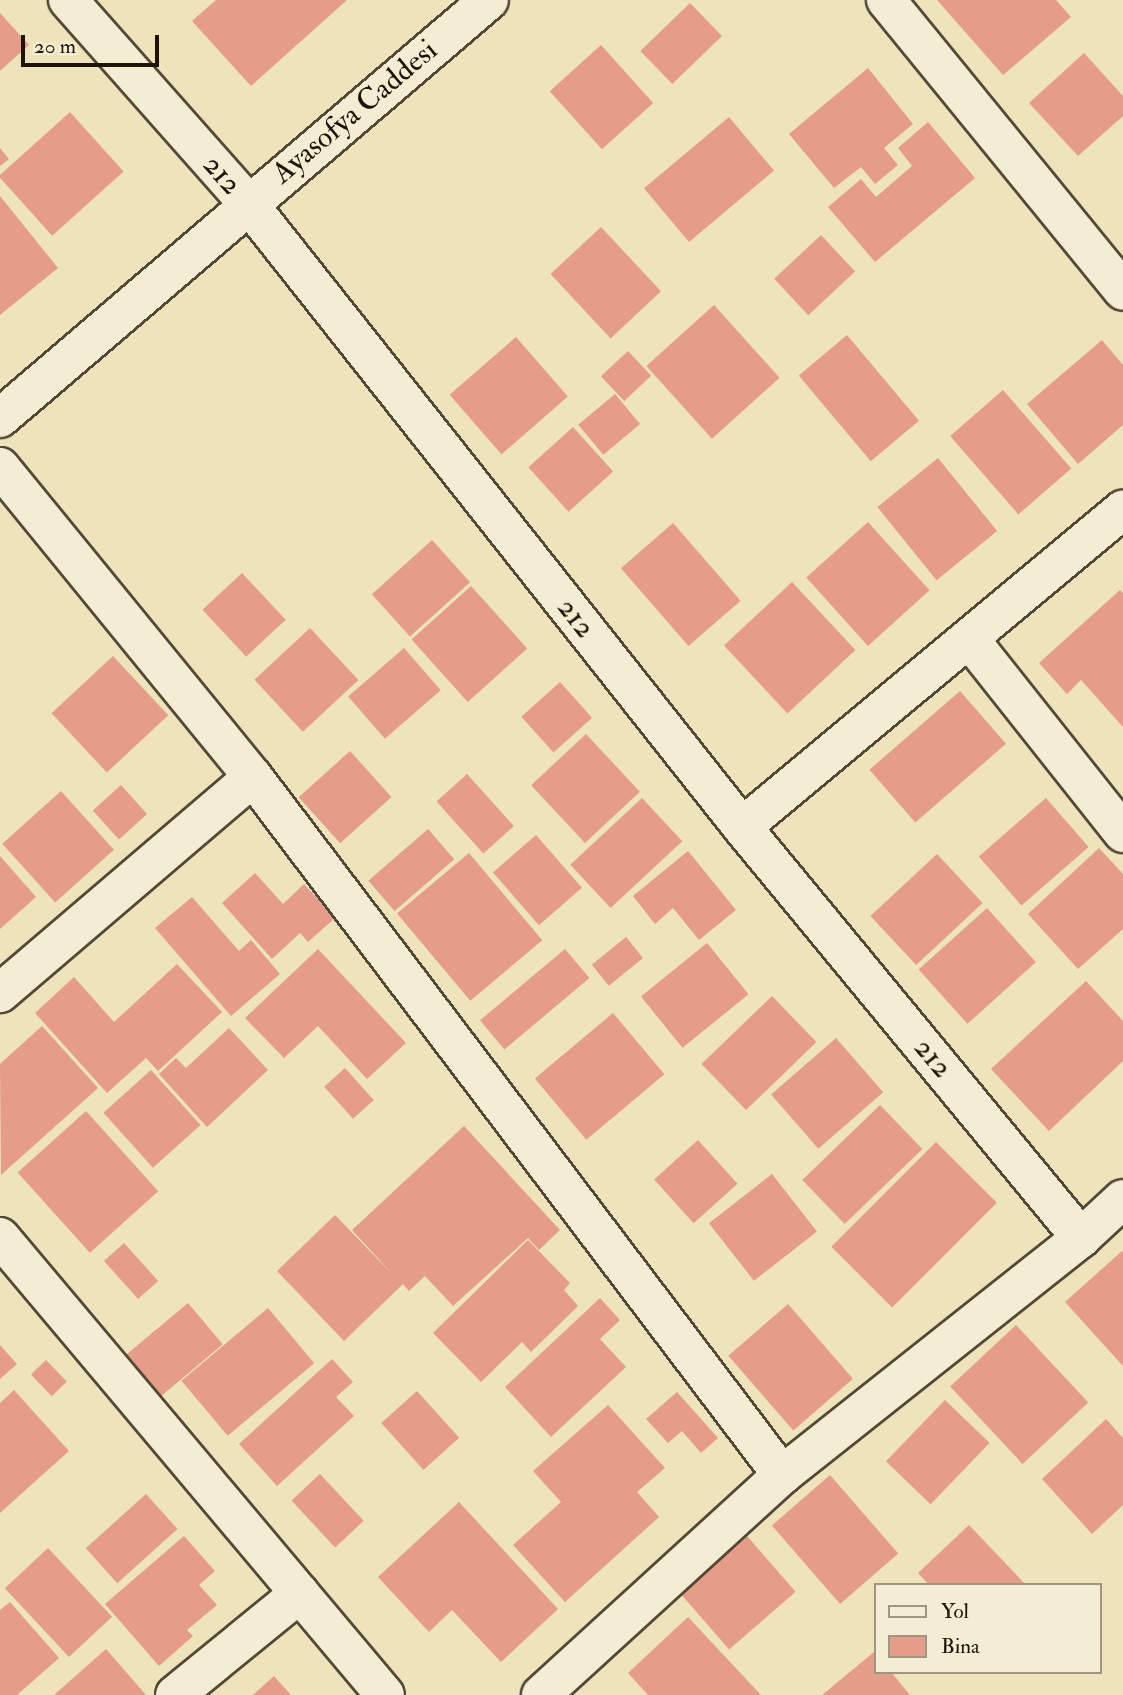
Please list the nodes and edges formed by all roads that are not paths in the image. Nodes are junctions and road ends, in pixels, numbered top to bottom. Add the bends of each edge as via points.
1 (68, 0) edge
2 (489, 0) edge
3 (886, 0) edge
4 (247, 202) junction
5 (1123, 291) edge
6 (0, 418) edge
7 (0, 467) edge
8 (1123, 510) edge
9 (971, 641) junction
10 (253, 777) junction
11 (742, 827) junction
12 (1123, 833) edge
13 (0, 993) edge
14 (1123, 1199) edge
15 (0, 1237) edge
16 (1081, 1238) junction
17 (782, 1475) junction
18 (300, 1594) junction
19 (175, 1695) edge
20 (386, 1695) edge
21 (541, 1695) edge

1 - 4 street, 212
2 - 4 street, Ayasofya Caddesi
3 - 5 street
4 - 6 street, Ayasofya Caddesi
4 - 11 street, 212
7 - 10 street
8 - 9 street
9 - 11 street
9 - 12 street
10 - 13 street
10 - 17 street
11 - 16 street, 212
14 - 16 street
15 - 18 street
16 - 17 street
17 - 21 street
18 - 19 street
18 - 20 street

